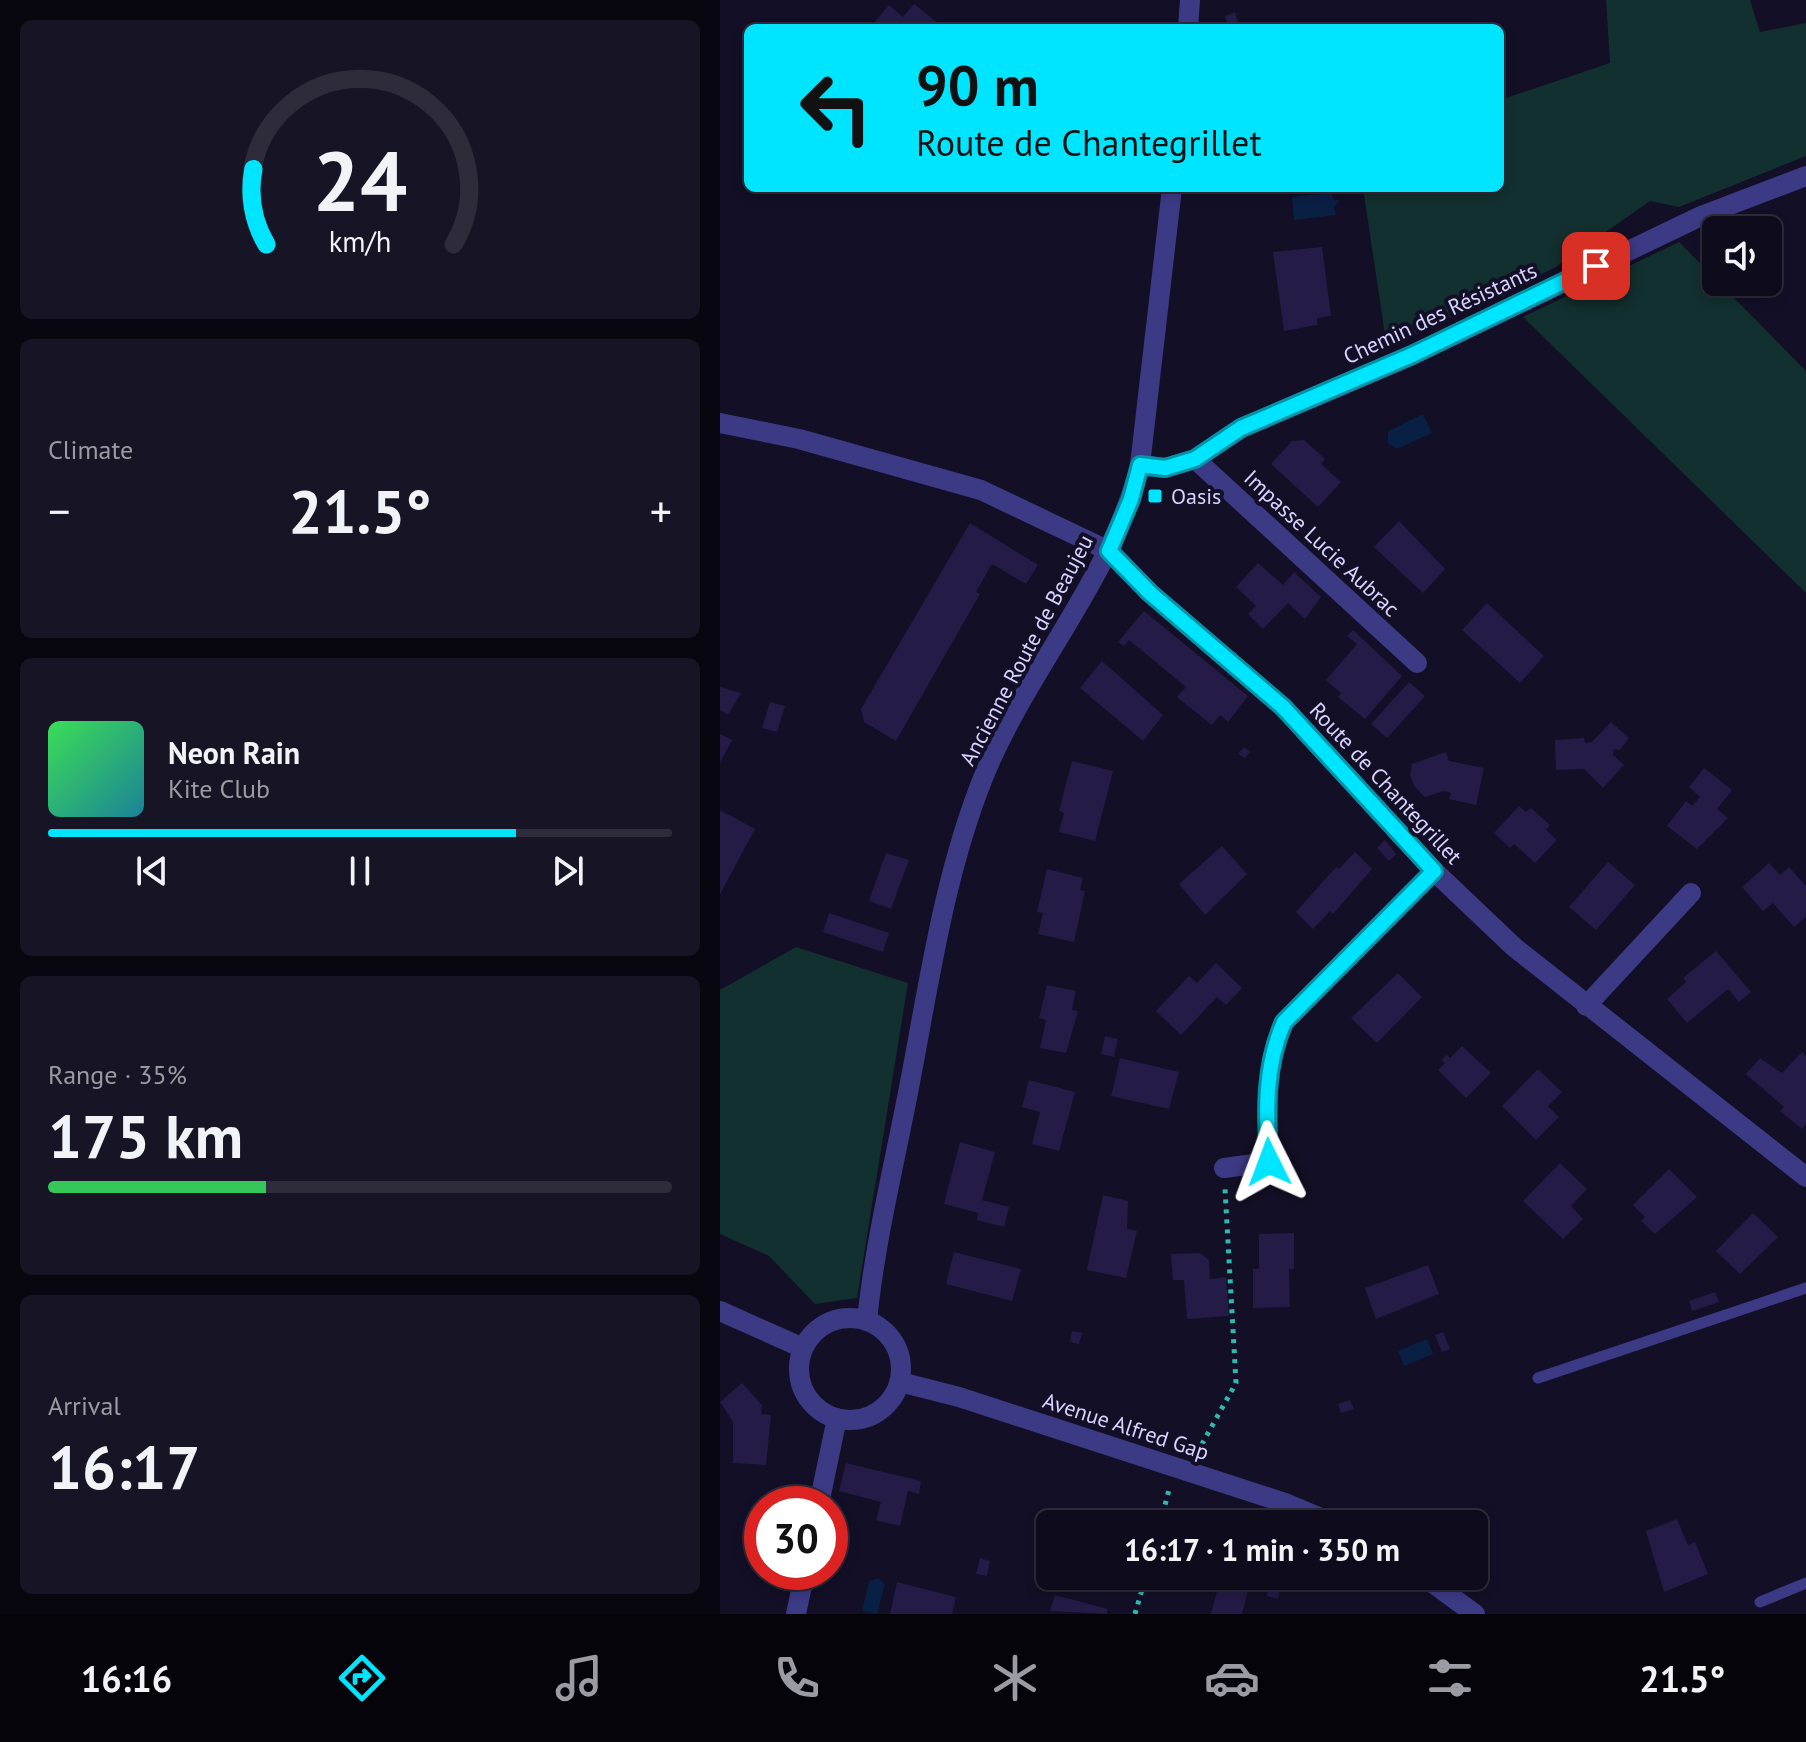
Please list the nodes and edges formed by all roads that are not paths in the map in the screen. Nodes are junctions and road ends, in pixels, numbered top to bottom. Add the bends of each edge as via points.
1 (1190, 0) edge
2 (1188, 24) edge
3 (1806, 176) edge
4 (1172, 192) edge
5 (720, 423) edge
6 (1195, 459) junction
7 (1140, 465) junction
8 (1109, 551) junction
9 (1417, 663) dead end
10 (1434, 871) junction
11 (1691, 893) dead end
12 (1586, 1006) junction
13 (1224, 1168) road end
14 (1806, 1177) edge
15 (1806, 1288) edge
16 (720, 1311) edge
17 (867, 1321) junction
18 (803, 1348) junction
19 (1538, 1378) dead end
20 (900, 1382) junction
21 (837, 1418) junction
22 (823, 1486) edge
23 (1302, 1510) edge
24 (1806, 1583) edge
25 (801, 1590) edge
26 (1442, 1590) edge
27 (1760, 1602) dead end
28 (796, 1614) edge
29 (1475, 1614) edge

1 - 2 street
3 - 6 street, Chemin des Résistants via 1701,216 1412,355 1241,428
4 - 7 street, Ancienne Route de Beaujeu
5 - 8 street, Route de Chantegrillet via 799,439 981,490
6 - 7 street, Chemin des Résistants via 1165,468
6 - 9 street, Impasse Lucie Aubrac
7 - 8 street, Ancienne Route de Beaujeu
8 - 10 street, Route de Chantegrillet via 1283,707
8 - 17 street, Ancienne Route de Beaujeu via 983,777 945,900
10 - 12 street, Route de Chantegrillet
10 - 13 street via 1284,1022 1272,1048 1266,1103 1269,1162
11 - 12 street
12 - 14 street, Route de Chantegrillet
15 - 19 lane
16 - 18 street
17 - 18 street via 852,1318 823,1326
17 - 20 street via 891,1338
18 - 21 street via 804,1391 812,1403
20 - 21 street via 883,1408 853,1420
20 - 23 street, Avenue Alfred Gap
21 - 22 street
24 - 27 lane
25 - 28 street
26 - 29 street

